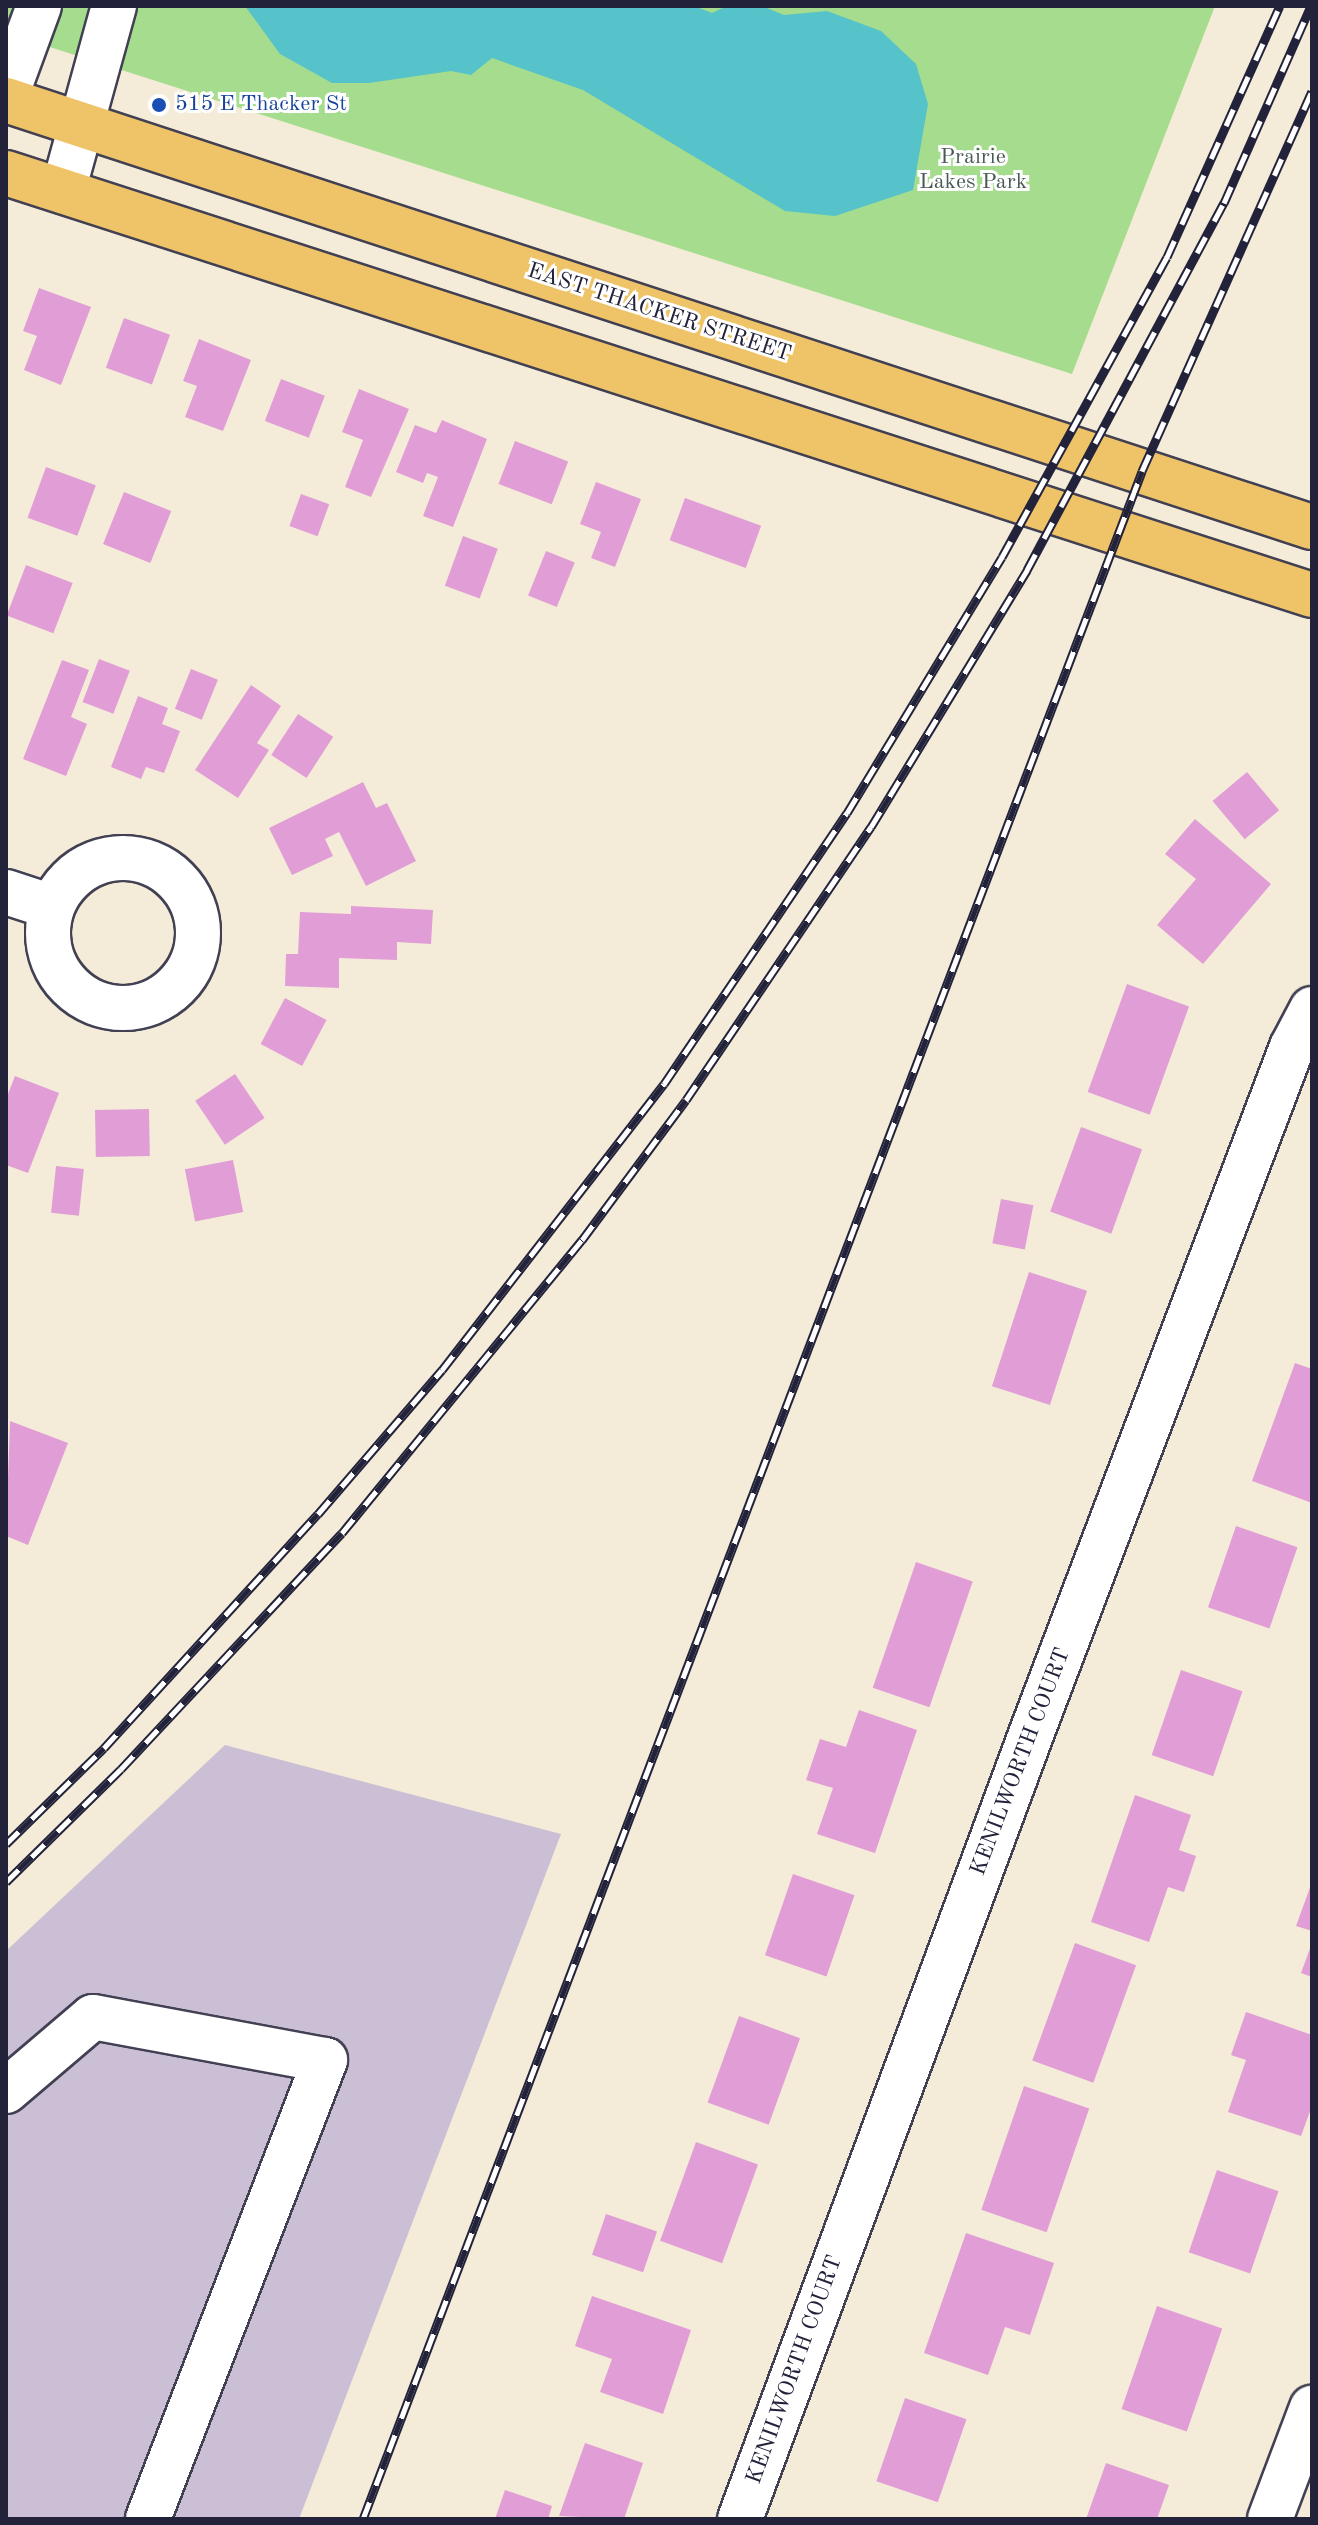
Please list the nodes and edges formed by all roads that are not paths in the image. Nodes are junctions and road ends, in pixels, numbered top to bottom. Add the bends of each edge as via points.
1 (39, 6) edge
2 (114, 6) edge
3 (6, 98) edge
4 (81, 125) junction
5 (6, 173) edge
6 (63, 191) junction
7 (1312, 527) edge
8 (1312, 595) edge
9 (6, 892) edge
10 (52, 907) dead end
11 (1312, 1009) edge
12 (6, 2091) edge
13 (1312, 2408) edge
14 (148, 2519) edge
15 (740, 2519) edge
16 (1270, 2519) edge

1 - 3 street
2 - 4 street
3 - 4 main road, EAST THACKER STREET
4 - 6 street
4 - 7 main road, EAST THACKER STREET
5 - 6 main road
6 - 8 main road
9 - 10 street
11 - 15 street, KENILWORTH COURT via 1292,1047 1064,1648
12 - 14 street via 93,2017 325,2060
13 - 16 street

